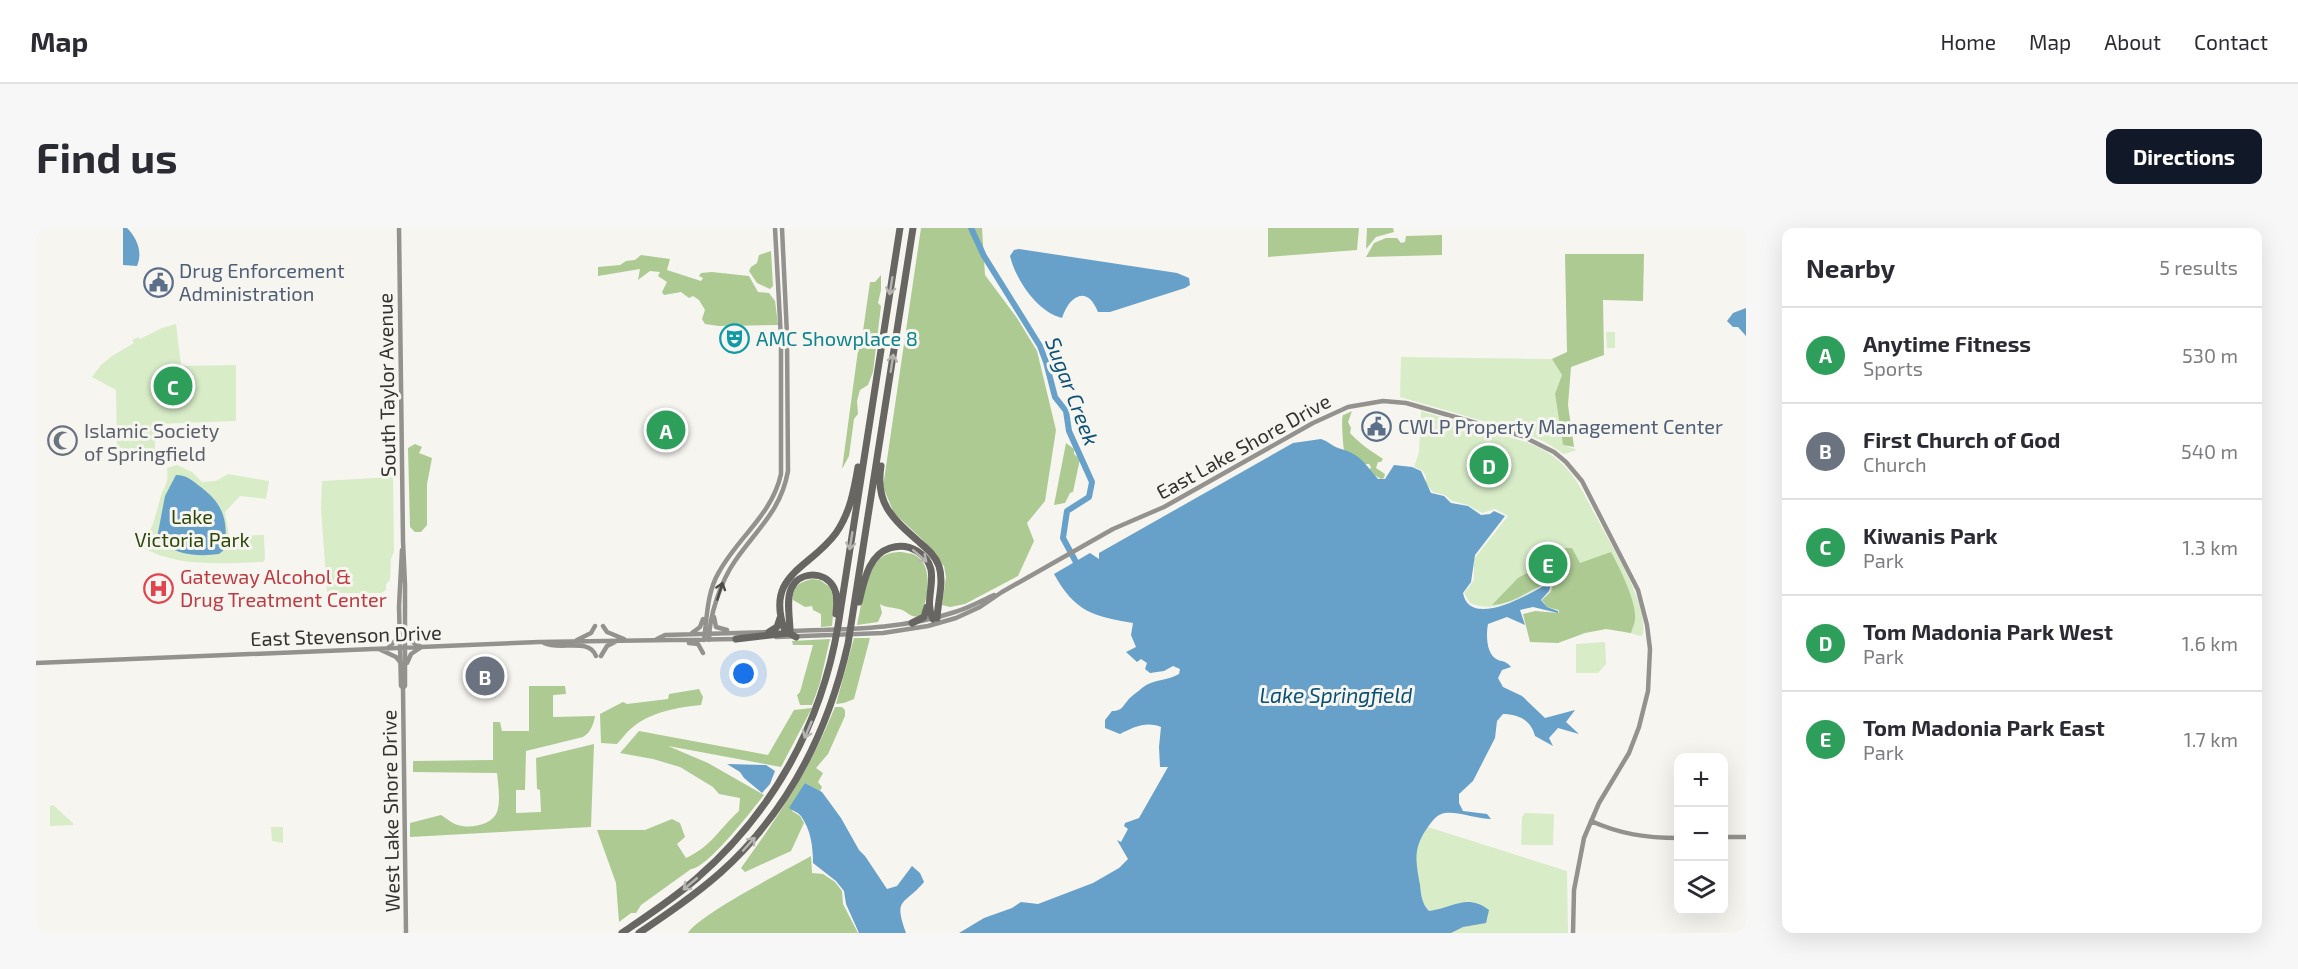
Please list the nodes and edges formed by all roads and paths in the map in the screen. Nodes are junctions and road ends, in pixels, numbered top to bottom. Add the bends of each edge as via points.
1 (399, 228) edge
2 (775, 228) edge
3 (782, 228) edge
4 (900, 228) edge
5 (913, 228) edge
6 (888, 386) junction
7 (872, 406) junction
8 (756, 515) dead end
9 (754, 526) junction
10 (403, 541) junction
11 (1041, 570) joint
12 (793, 572) junction
13 (932, 581) junction
14 (712, 587) junction
15 (399, 606) junction
16 (714, 616) junction
17 (935, 620) junction
18 (912, 623) junction
19 (595, 626) dead end
20 (603, 626) dead end
21 (405, 631) junction
22 (756, 632) junction
23 (769, 632) junction
24 (861, 632) junction
25 (790, 633) junction
26 (689, 634) junction
27 (707, 637) junction
28 (657, 639) junction
29 (736, 639) joint
30 (617, 640) junction
31 (626, 640) junction
32 (663, 641) junction
33 (542, 642) junction
34 (571, 642) junction
35 (421, 647) junction
36 (403, 648) junction
37 (379, 649) junction
38 (387, 649) junction
39 (703, 653) dead end
40 (36, 663) edge
41 (401, 663) junction
42 (843, 665) junction
43 (405, 671) junction
44 (825, 683) junction
45 (403, 688) junction
46 (1591, 821) junction
47 (1728, 837) edge
48 (1746, 837) edge
49 (1674, 838) edge
50 (406, 933) edge
51 (622, 933) edge
52 (639, 933) edge
53 (1573, 933) edge

1 - 10 main road, South Taylor Avenue
2 - 9 main road via 782,468 772,500
16 -> 3 main road via 725,578 774,511 788,471 788,344
4 -> 7 highway
6 -> 5 highway
6 - 17 highway via 880,489 890,514 938,564
6 - 42 highway
7 - 12 highway via 844,520 827,544
7 -> 44 highway via 837,636
8 - 9 main road
9 - 14 main road via 720,570
10 - 15 main road, South Taylor Avenue
10 - 21 main road, South Taylor Avenue
11 - 17 main road, East Stevenson Drive via 1002,592
11 - 46 main road, East Lake Shore Drive via 1334,412 1361,403 1406,403 1522,436 1566,462 1585,487 1633,580 1648,630 1649,680 1639,727
12 - 23 highway via 781,589 779,624
12 - 25 highway via 781,593 782,621
13 - 17 highway via 929,608
13 - 18 highway via 925,615
42 -> 13 highway via 864,581 877,556 896,547 912,549 928,564
14 - 26 main road via 700,627
14 - 27 main road via 704,624
15 - 36 main road, South Taylor Avenue
15 - 38 main road via 398,636
16 - 22 main road via 715,625 721,630
16 - 27 main road
17 - 18 main road, East Stevenson Drive
17 - 24 main road, East Stevenson Drive via 900,631
18 - 24 main road, East Stevenson Drive
19 - 34 main road via 591,633
20 - 31 main road
21 - 35 main road via 409,640
21 - 36 main road, South Taylor Avenue
22 - 23 main road, East Stevenson Drive
22 - 27 main road, East Stevenson Drive
23 - 25 main road, East Stevenson Drive
24 - 25 main road, East Stevenson Drive
25 - 29 highway
25 - 44 highway via 789,597 794,583 812,574 828,580 837,608
26 - 27 main road, East Stevenson Drive
26 - 28 main road, East Stevenson Drive
27 - 29 main road, East Stevenson Drive
27 - 32 main road, East Stevenson Drive
28 - 31 main road, East Stevenson Drive
28 - 32 main road, East Stevenson Drive
30 - 31 main road, East Stevenson Drive
30 - 33 main road via 598,656 588,646 552,647
30 - 34 main road, East Stevenson Drive
32 - 39 main road via 698,644
33 - 34 main road, East Stevenson Drive
33 - 35 main road, East Stevenson Drive
35 - 36 main road, East Stevenson Drive
35 - 43 main road via 409,656
36 - 38 main road, East Stevenson Drive
36 - 41 main road, West Lake Shore Drive
36 - 43 main road, West Lake Shore Drive
37 - 38 main road, East Stevenson Drive
37 - 40 main road, East Stevenson Drive
37 - 41 main road
41 - 45 main road, West Lake Shore Drive
52 -> 42 highway via 720,873 772,816 820,735
43 - 45 main road, West Lake Shore Drive
44 -> 51 highway via 799,749 753,820 694,880
45 - 50 main road, West Lake Shore Drive
46 - 49 main road via 1636,837
46 - 53 main road, East Lake Shore Drive via 1576,876
47 - 48 main road

